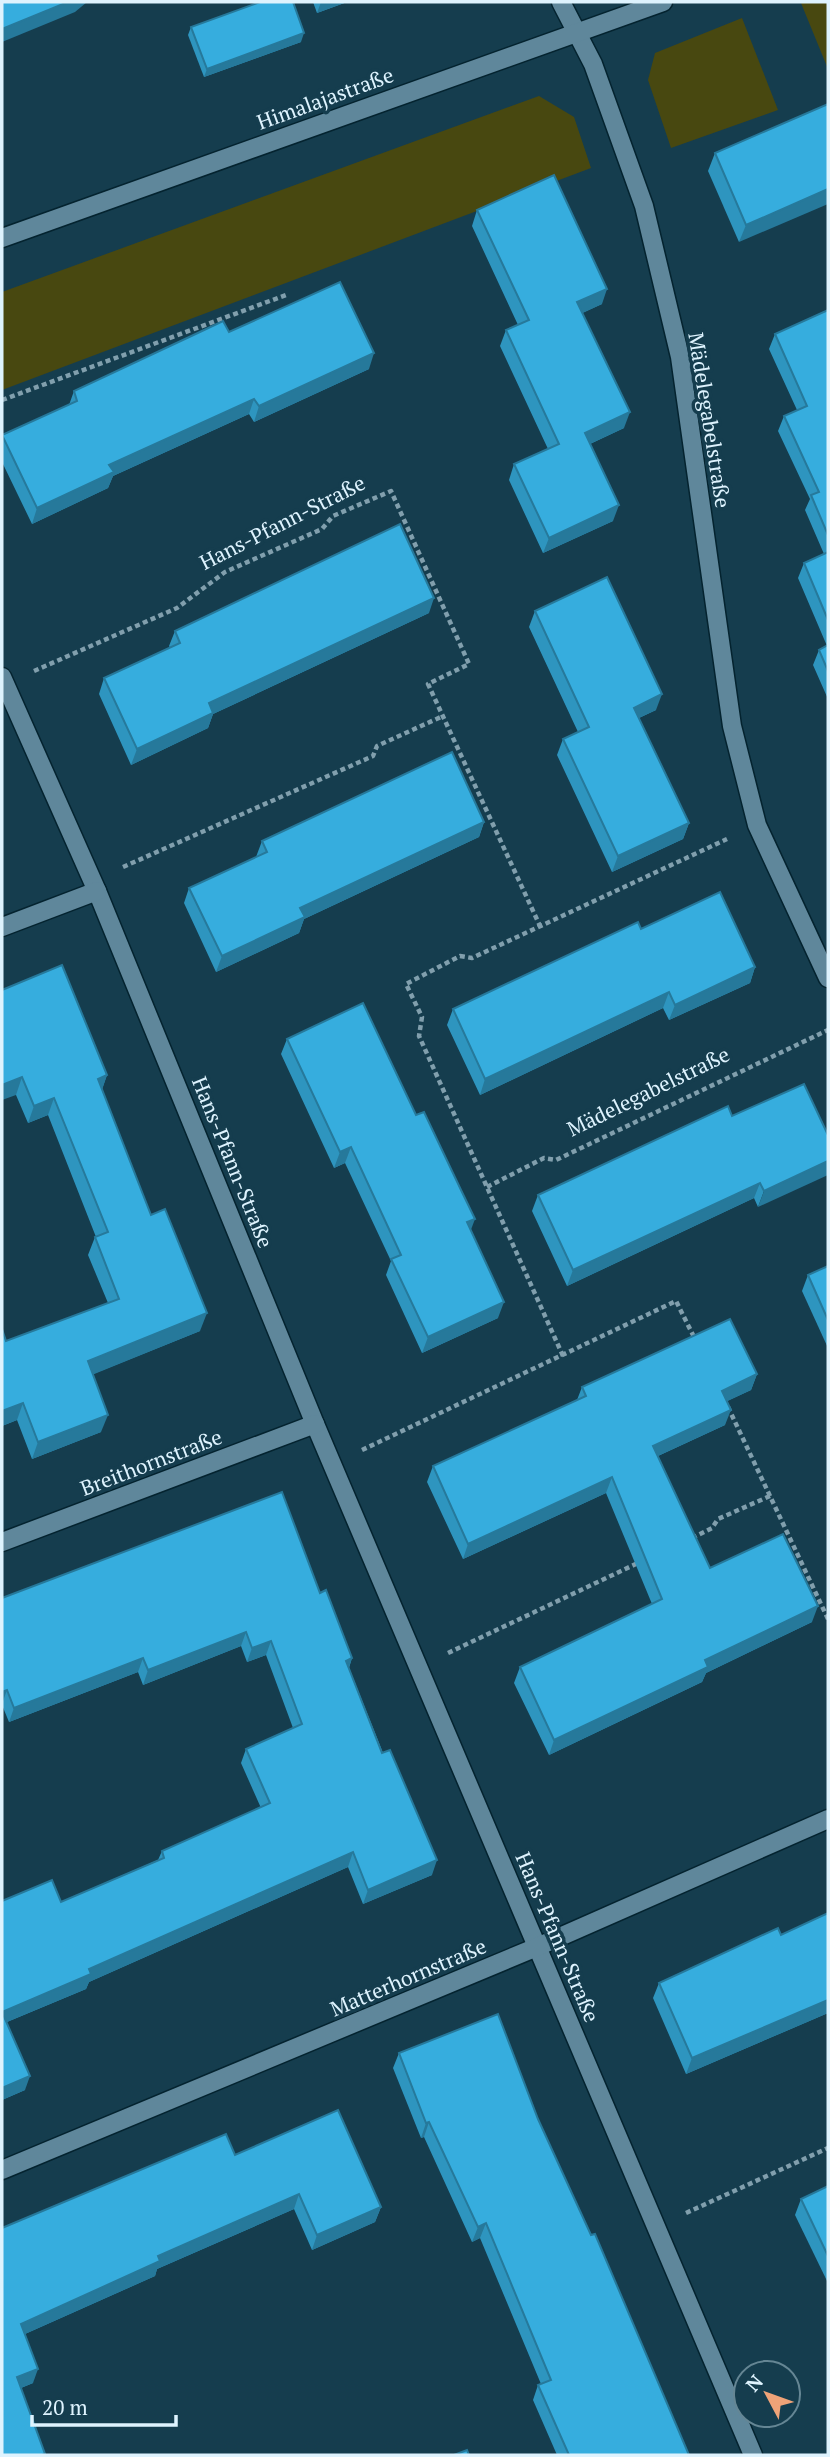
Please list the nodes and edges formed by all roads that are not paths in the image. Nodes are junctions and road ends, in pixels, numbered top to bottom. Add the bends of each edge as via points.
1 (561, 2) edge
2 (663, 2) edge
3 (576, 33) junction
4 (2, 238) edge
5 (3, 681) edge
6 (94, 884) junction
7 (2, 927) edge
8 (828, 978) edge
9 (315, 1424) junction
10 (2, 1542) edge
11 (828, 1819) edge
12 (537, 1948) junction
13 (2, 2170) edge
14 (753, 2455) edge

1 - 3 street, Mädelegabelstraße
2 - 3 street, Himalajastraße
3 - 4 street, Himalajastraße
3 - 8 street, Mädelegabelstraße via 593,64 644,206 680,357 732,726 757,825
5 - 6 street, Hans-Pfann-Straße
6 - 7 street
6 - 9 street, Hans-Pfann-Straße
9 - 10 street, Breithornstraße
9 - 12 street, Hans-Pfann-Straße
11 - 12 street, Matterhornstraße
12 - 13 street, Matterhornstraße
12 - 14 street, Hans-Pfann-Straße

